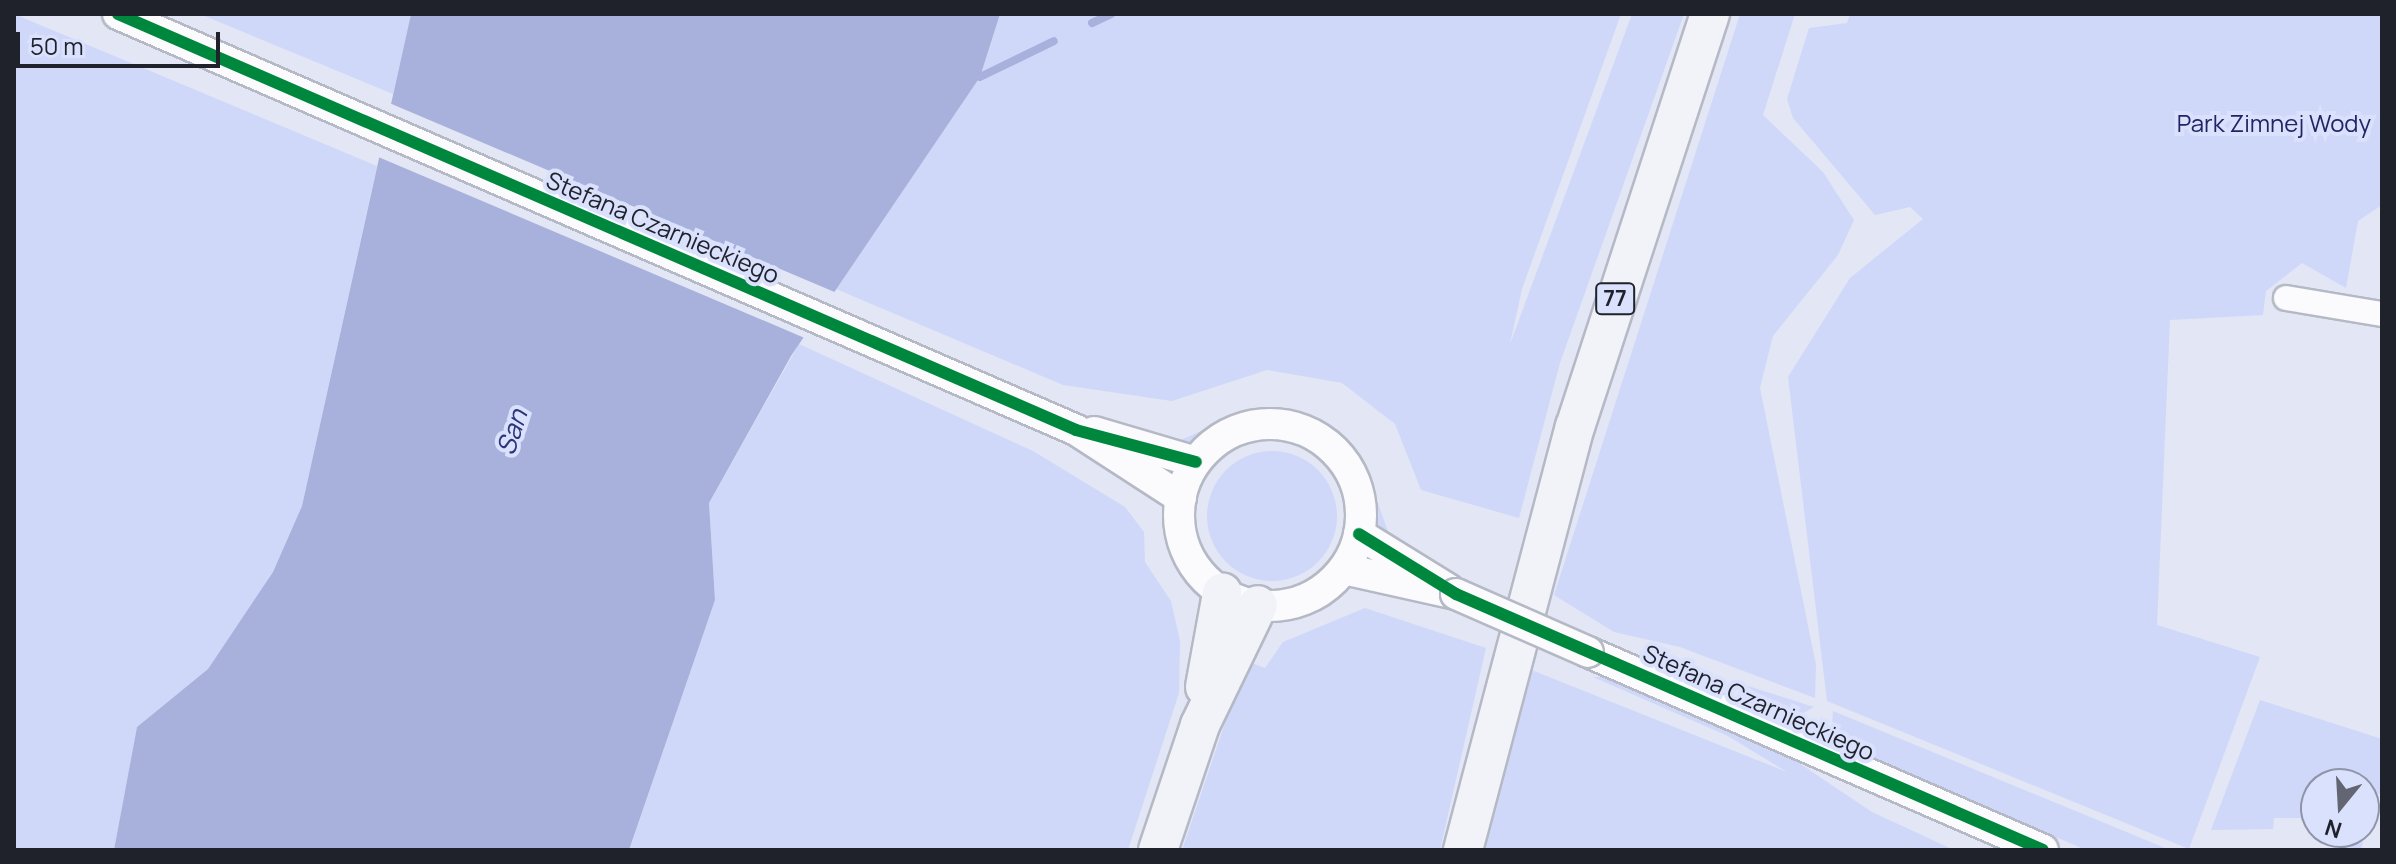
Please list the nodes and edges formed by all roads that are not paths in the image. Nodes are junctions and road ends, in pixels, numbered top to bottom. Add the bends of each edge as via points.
1 (118, 14) edge
2 (1710, 14) edge
3 (2286, 298) dead end
4 (2382, 314) edge
5 (1076, 430) junction
6 (1196, 462) junction
7 (1181, 498) junction
8 (1359, 534) junction
9 (1344, 569) junction
10 (1222, 593) junction
11 (1456, 594) junction
12 (1258, 605) junction
13 (1200, 725) junction
14 (1158, 850) edge
15 (1463, 850) edge
16 (2043, 850) edge

1 - 5 street, Stefana Czarnieckiego
2 - 15 main road, 77 via 1546,527
3 - 4 street
5 - 6 street, Stefana Czarnieckiego
5 - 7 street, Stefana Czarnieckiego
6 - 7 street
6 - 8 street via 1246,427 1307,432 1351,474
7 - 10 street via 1187,552
8 - 9 street
8 - 11 street
9 - 11 street
9 - 12 street via 1306,599
10 - 12 street
10 - 13 main road
11 - 16 street, Stefana Czarnieckiego, bridge
12 - 13 main road
13 - 14 main road

